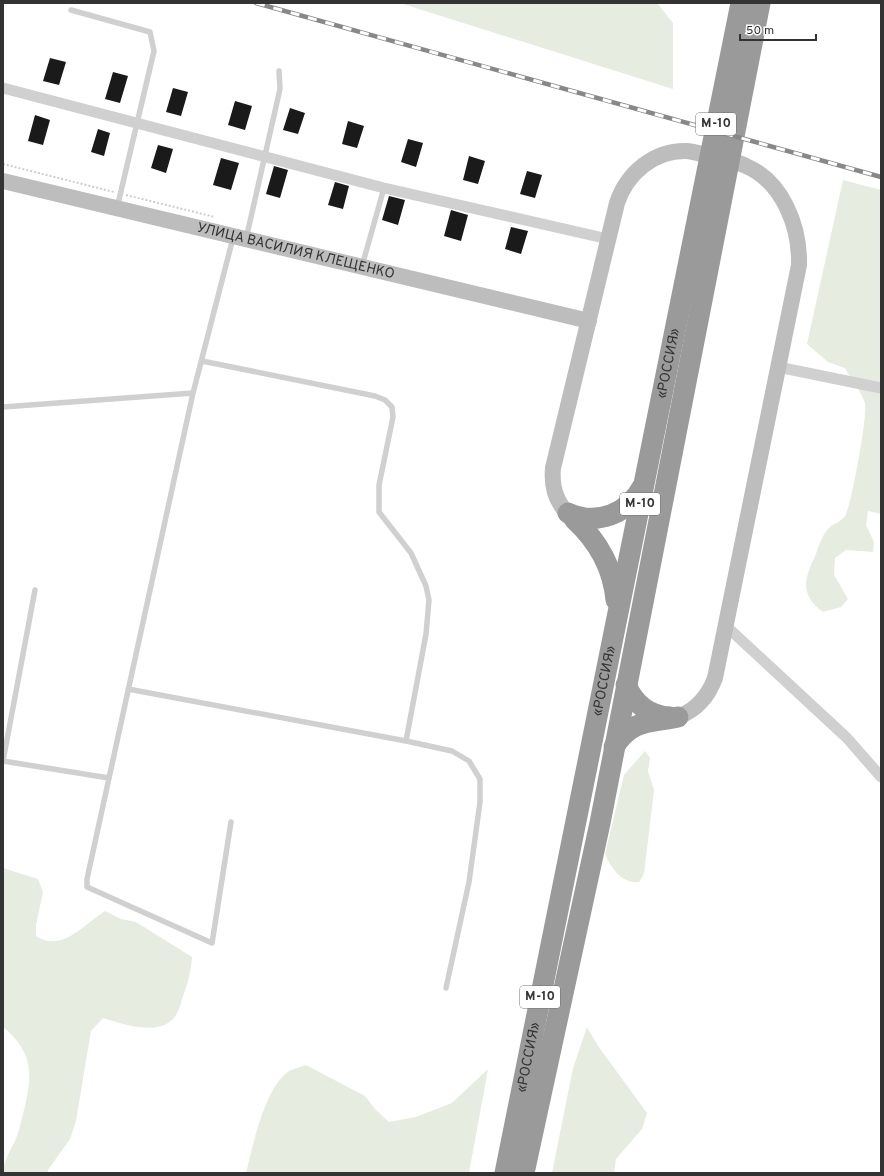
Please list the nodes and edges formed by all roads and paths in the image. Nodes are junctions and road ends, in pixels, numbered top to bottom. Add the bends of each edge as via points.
1 (741, 3) edge
2 (760, 3) edge
3 (71, 10) dead end
4 (738, 63) junction
5 (279, 71) dead end
6 (3, 88) edge
7 (139, 123) junction
8 (264, 155) junction
9 (3, 181) edge
10 (384, 188) junction
11 (713, 190) junction
12 (117, 208) junction
13 (240, 237) junction
14 (608, 239) junction
15 (362, 267) junction
16 (589, 321) junction
17 (202, 361) junction
18 (778, 367) junction
19 (881, 388) edge
20 (193, 393) junction
21 (3, 407) edge
22 (646, 476) junction
23 (570, 516) junction
24 (35, 590) dead end
25 (616, 617) junction
26 (725, 625) junction
27 (626, 685) junction
28 (128, 689) junction
29 (678, 717) junction
30 (406, 741) junction
31 (614, 747) junction
32 (881, 777) edge
33 (109, 778) junction
34 (230, 822) dead end
35 (446, 988) dead end
36 (505, 1173) edge
37 (524, 1173) edge

1 - 4 highway, М-10
2 - 4 highway, М-10
3 - 7 lane via 150,32 154,51
4 - 11 highway, М-10
5 - 8 lane via 280,89
6 - 7 street
7 - 8 street
7 - 12 lane
8 - 10 street
8 - 13 lane
9 - 12 street, УЛИЦА ВАСИЛИЯ КЛЕЩЕНКО
10 - 14 street
10 - 15 lane
11 - 22 highway, «РОССИЯ» / М-10
11 - 27 highway, «РОССИЯ» / М-10
12 - 13 street, УЛИЦА ВАСИЛИЯ КЛЕЩЕНКО
13 - 15 street, УЛИЦА ВАСИЛИЯ КЛЕЩЕНКО
13 - 17 lane
14 - 16 street
14 - 18 street via 624,185 641,166 658,157 689,151 746,165 759,174 776,191 789,211 797,233 799,249 798,273
15 - 16 street, УЛИЦА ВАСИЛИЯ КЛЕЩЕНКО
16 - 23 street via 553,468 554,492
17 - 20 lane
17 - 30 lane via 375,396 385,400 392,407 393,417 379,485 380,512 411,553 426,586 429,600 426,634
18 - 19 street
18 - 26 street
20 - 21 lane
20 - 28 lane
22 - 23 highway via 636,497 628,506 612,515 589,519
22 - 25 highway, «РОССИЯ» / М-10
23 - 25 highway via 593,539 607,563 615,590
24 - 33 lane via 3,761
25 - 36 highway, «РОССИЯ» / М-10
26 - 29 street via 715,678 710,690 699,704
26 - 32 street via 847,738
27 - 29 highway via 634,699 647,710 662,716
27 - 31 highway, «РОССИЯ» / М-10
28 - 30 lane
28 - 33 lane
29 - 31 highway via 647,721 636,726 621,737
30 - 35 lane via 452,751 469,761 480,778 480,802 469,882
31 - 37 highway, «РОССИЯ» / М-10
33 - 34 lane via 86,888 212,943

